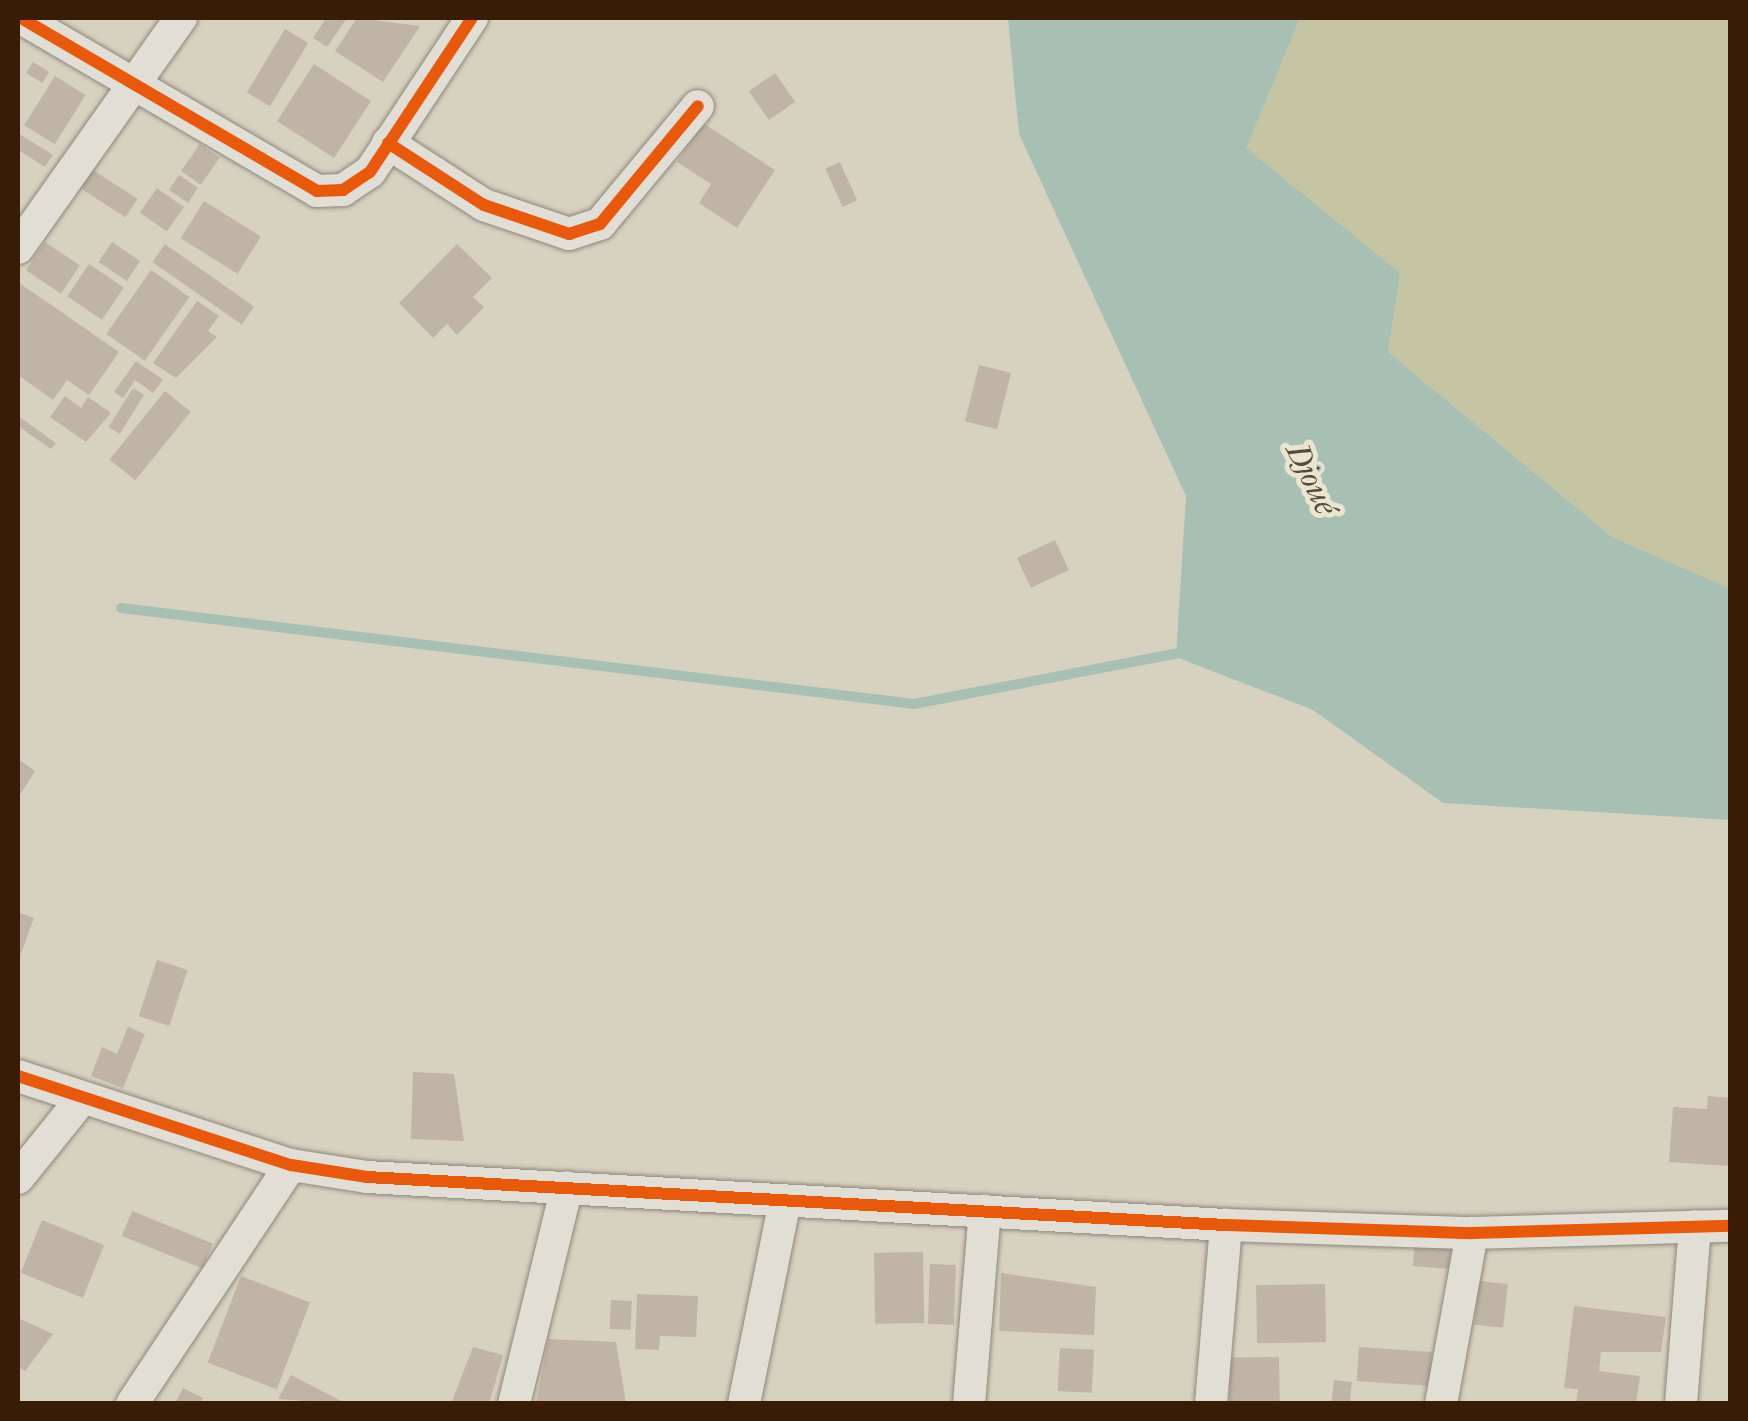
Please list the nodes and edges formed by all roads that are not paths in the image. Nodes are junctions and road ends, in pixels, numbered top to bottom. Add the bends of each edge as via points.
1 (21, 18) edge
2 (181, 18) edge
3 (472, 18) edge
4 (134, 86) junction
5 (698, 106) dead end
6 (388, 143) junction
7 (18, 248) edge
8 (18, 1076) edge
9 (79, 1102) junction
10 (291, 1165) junction
11 (18, 1178) edge
12 (566, 1187) junction
13 (785, 1201) junction
14 (986, 1211) junction
15 (1226, 1225) junction
16 (1730, 1226) edge
17 (1695, 1227) junction
18 (1472, 1234) junction
19 (132, 1404) edge
20 (514, 1404) edge
21 (744, 1404) edge
22 (968, 1404) edge
23 (1211, 1404) edge
24 (1441, 1404) edge
25 (1681, 1404) edge

1 - 4 street
2 - 4 street
3 - 6 street
4 - 6 street via 318,191 342,190 370,172
4 - 7 street
5 - 6 street via 600,224 569,234 484,205
8 - 9 street
9 - 10 street
9 - 11 street
10 - 12 street
10 - 19 street
12 - 13 street
12 - 20 street
13 - 14 street
13 - 21 street
14 - 15 street
14 - 22 street
15 - 18 street
15 - 23 street
16 - 17 street
17 - 18 street
17 - 25 street
18 - 24 street

